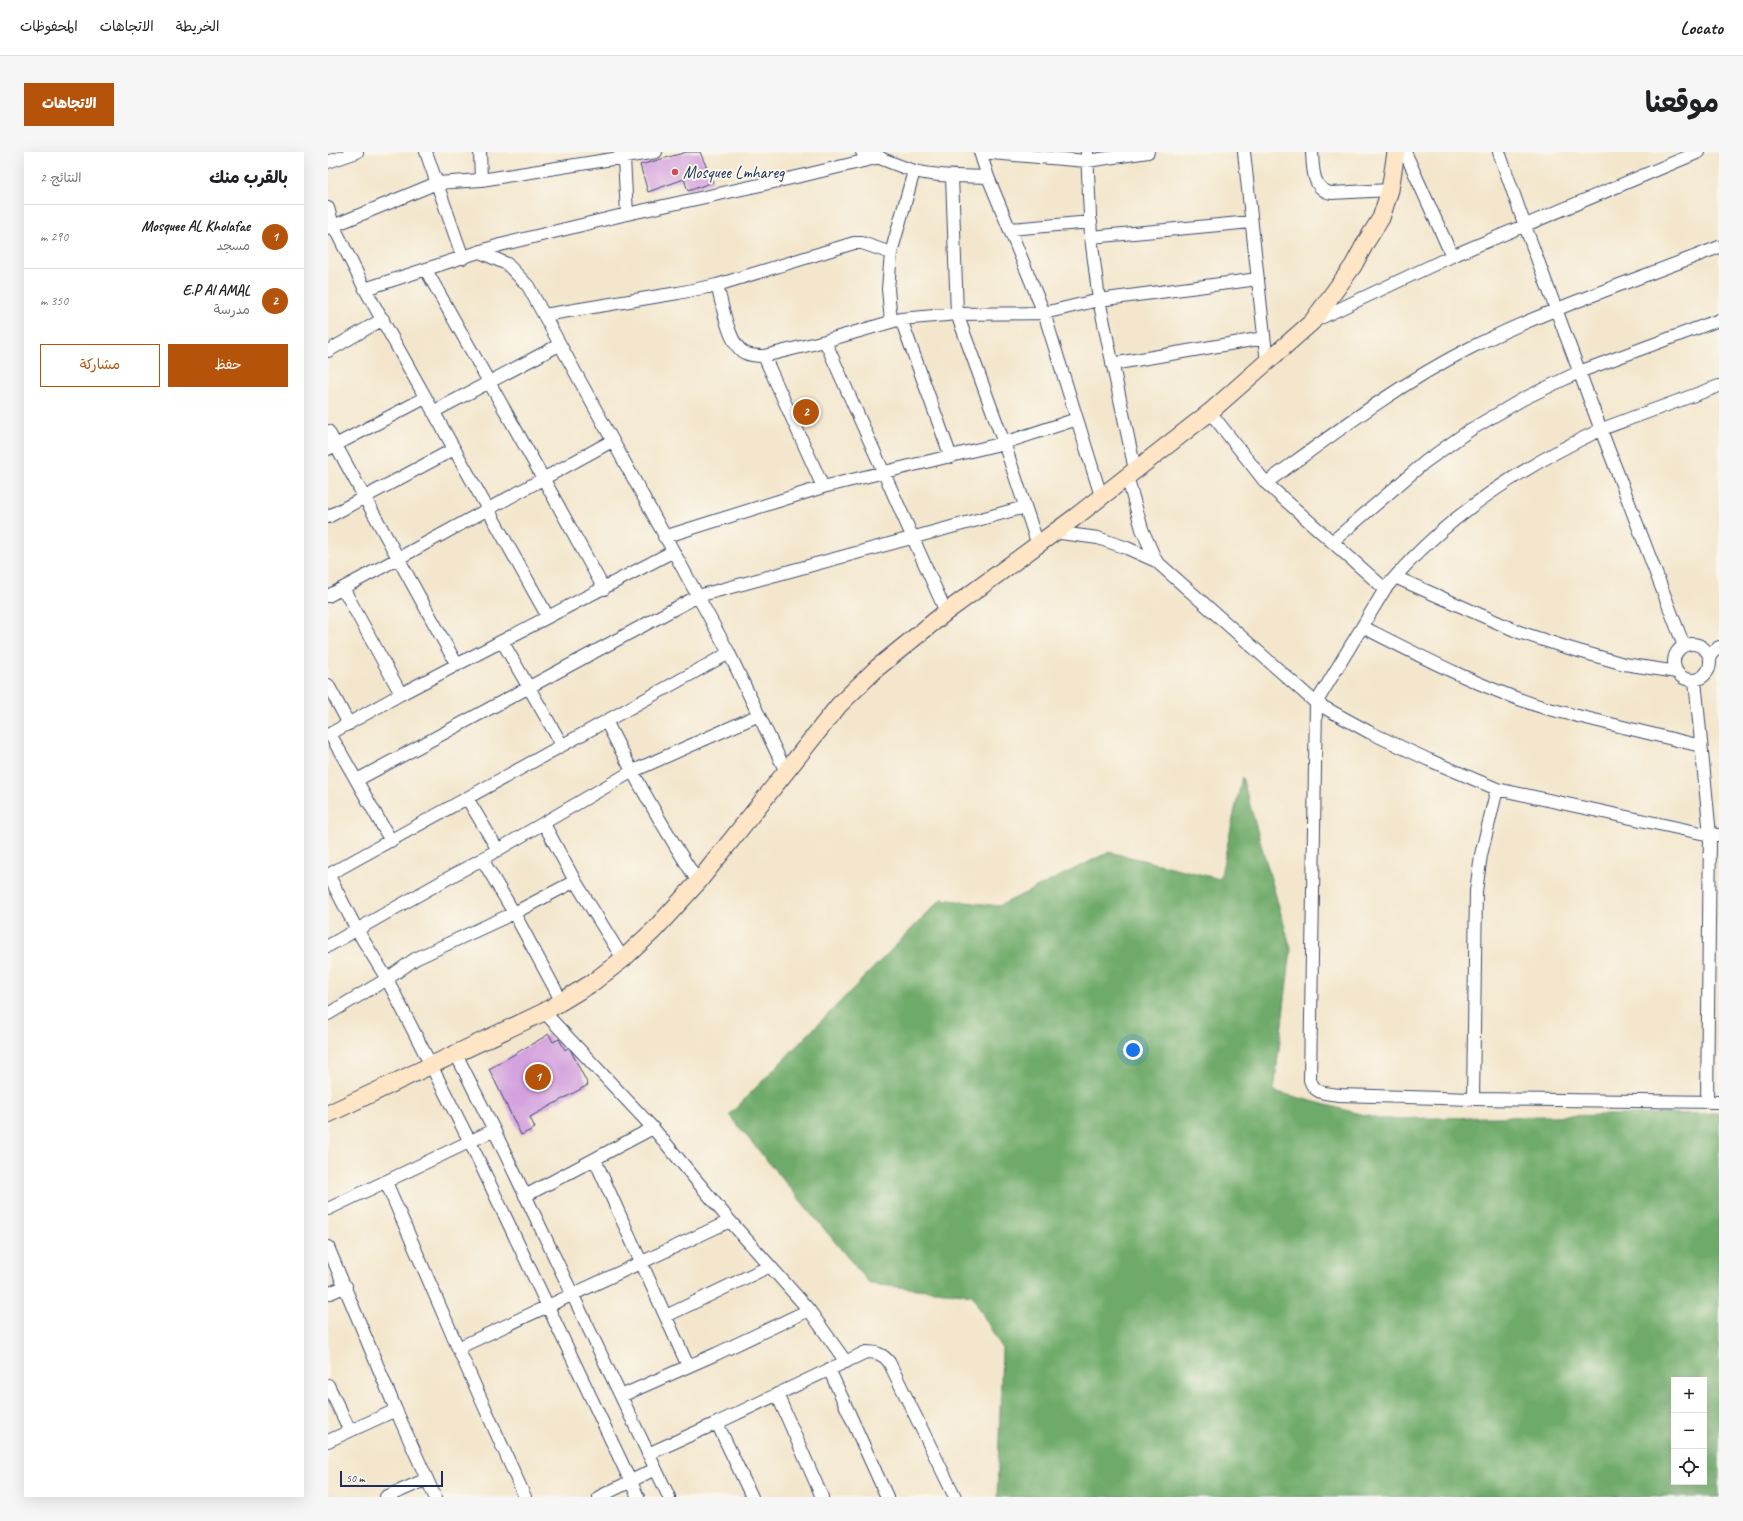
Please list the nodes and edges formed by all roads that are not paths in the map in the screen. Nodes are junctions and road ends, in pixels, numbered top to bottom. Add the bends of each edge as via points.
1 (357, 152) edge
2 (426, 152) edge
3 (480, 152) edge
4 (656, 152) edge
5 (862, 152) edge
6 (980, 152) edge
7 (1148, 152) edge
8 (1244, 152) edge
9 (1312, 152) edge
10 (1396, 152) edge
11 (1405, 152) edge
12 (1499, 152) edge
13 (1699, 152) edge
14 (625, 155) edge
15 (1087, 156) edge
16 (880, 157) junction
17 (328, 162) edge
18 (914, 171) junction
19 (952, 176) junction
20 (988, 177) junction
21 (481, 180) junction
22 (437, 183) junction
23 (1390, 190) junction
24 (328, 208) edge
25 (627, 214) junction
26 (1091, 222) junction
27 (1251, 222) junction
28 (331, 226) edge
29 (1524, 226) junction
30 (1010, 229) junction
31 (1091, 237) junction
32 (1719, 247) edge
33 (480, 252) junction
34 (891, 253) junction
35 (1452, 256) junction
36 (463, 258) junction
37 (426, 270) junction
38 (1258, 279) junction
39 (717, 285) junction
40 (365, 289) junction
41 (1099, 300) junction
42 (1557, 309) junction
43 (1044, 313) junction
44 (957, 314) junction
45 (544, 315) junction
46 (383, 319) junction
47 (896, 320) junction
48 (1719, 320) edge
49 (1312, 322) junction
50 (1264, 338) junction
51 (825, 341) junction
52 (559, 345) junction
53 (328, 351) edge
54 (764, 356) junction
55 (1267, 363) junction
56 (1112, 364) junction
57 (1579, 372) junction
58 (489, 382) junction
59 (1719, 386) edge
60 (425, 398) junction
61 (433, 412) junction
62 (1210, 412) junction
63 (1077, 419) junction
64 (1600, 430) junction
65 (328, 431) edge
66 (612, 441) junction
67 (1004, 443) junction
68 (332, 447) edge
69 (454, 449) junction
70 (951, 457) junction
71 (884, 473) junction
72 (1131, 473) junction
73 (543, 478) junction
74 (1266, 483) junction
75 (823, 488) junction
76 (1101, 496) junction
77 (364, 497) junction
78 (1025, 507) junction
79 (487, 508) junction
80 (328, 517) edge
81 (1053, 532) junction
82 (664, 537) junction
83 (912, 538) junction
84 (1332, 542) junction
85 (1038, 545) junction
86 (672, 552) junction
87 (399, 558) junction
88 (1156, 561) junction
89 (1395, 577) junction
90 (343, 588) junction
91 (604, 589) junction
92 (1385, 589) junction
93 (328, 596) edge
94 (698, 596) junction
95 (946, 612) junction
96 (548, 617) junction
97 (1363, 627) junction
98 (502, 641) junction
99 (1684, 646) junction
100 (1719, 647) edge
101 (729, 653) junction
102 (1709, 656) junction
103 (457, 665) junction
104 (1677, 672) junction
105 (1695, 680) junction
106 (328, 685) edge
107 (529, 688) junction
108 (401, 694) junction
109 (1316, 703) junction
110 (758, 715) junction
111 (606, 721) junction
112 (349, 724) junction
113 (329, 735) edge
114 (562, 746) junction
115 (1701, 746) junction
116 (631, 772) junction
117 (786, 772) junction
118 (357, 780) junction
119 (1497, 789) junction
120 (467, 798) junction
121 (544, 824) junction
122 (1714, 835) edge
123 (391, 841) junction
124 (498, 850) junction
125 (482, 859) junction
126 (328, 875) edge
127 (575, 881) junction
128 (698, 882) junction
129 (514, 913) junction
130 (357, 930) junction
131 (328, 946) edge
132 (623, 958) junction
133 (387, 979) junction
134 (562, 1002) junction
135 (544, 1012) junction
136 (328, 1014) edge
137 (456, 1054) junction
138 (430, 1065) junction
139 (1473, 1099) junction
140 (1713, 1102) edge
141 (328, 1114) edge
142 (653, 1128) junction
143 (494, 1130) junction
144 (470, 1142) junction
145 (595, 1160) junction
146 (386, 1182) junction
147 (525, 1196) junction
148 (328, 1210) edge
149 (730, 1221) junction
150 (328, 1247) edge
151 (641, 1263) junction
152 (770, 1266) junction
153 (346, 1286) junction
154 (328, 1294) edge
155 (573, 1295) junction
156 (547, 1307) junction
157 (809, 1310) junction
158 (666, 1316) junction
159 (458, 1348) junction
160 (846, 1362) junction
161 (688, 1366) junction
162 (829, 1369) junction
163 (328, 1385) edge
164 (777, 1394) junction
165 (621, 1396) junction
166 (396, 1410) junction
167 (717, 1423) junction
168 (350, 1431) junction
169 (328, 1441) edge
170 (648, 1454) junction
171 (655, 1469) junction
172 (427, 1479) junction
173 (631, 1482) junction
174 (386, 1497) edge
175 (436, 1497) edge
176 (525, 1497) edge
177 (599, 1497) edge
178 (638, 1497) edge
179 (669, 1497) edge
180 (752, 1497) edge
181 (822, 1497) edge
182 (887, 1497) edge
183 (955, 1497) edge

1 - 17 street
2 - 22 street
3 - 21 street
4 - 14 street
5 - 16 street
6 - 15 street
6 - 20 street
7 - 15 street
8 - 27 street
9 - 23 street via 1315,179 1320,189 1325,192
10 - 23 main road
11 - 35 street
12 - 29 street
13 - 29 street
14 - 21 street
14 - 25 street
15 - 26 street
16 - 18 street
16 - 25 street
18 - 19 street
18 - 34 street
19 - 20 street
19 - 44 street
20 - 30 street
21 - 22 street
22 - 28 street
22 - 36 street
23 - 49 main road via 1381,218 1353,266
24 - 28 street
25 - 33 street
26 - 30 street
26 - 31 street
27 - 31 street
27 - 38 street
28 - 40 street
29 - 35 street
29 - 42 street
30 - 43 street
31 - 41 street
32 - 42 street
33 - 36 street
33 - 45 street via 507,264 516,272 528,286
34 - 39 street via 862,243 854,243
34 - 47 street via 888,289
35 - 49 street
36 - 37 street
37 - 40 street
37 - 58 street
38 - 41 street
38 - 50 street
39 - 45 street via 678,294
39 - 54 street via 736,346 744,353
40 - 46 street
41 - 43 street
41 - 56 street
42 - 57 street
42 - 74 street via 1470,348 1427,372 1363,413
43 - 44 street
43 - 63 street
44 - 47 street
44 - 67 street
45 - 52 street
46 - 53 street
46 - 60 street
47 - 51 street
47 - 70 street
48 - 57 street
49 - 55 main road
50 - 55 street
50 - 56 street
51 - 54 street
51 - 71 street
52 - 58 street
52 - 66 street
54 - 75 street
55 - 62 main road
56 - 72 street
57 - 64 street
57 - 84 street via 1523,398 1470,430 1425,462
58 - 61 street
58 - 73 street
59 - 64 street
60 - 61 street
60 - 68 street
61 - 69 street
62 - 72 main road
62 - 74 street
63 - 67 street
63 - 76 street
64 - 89 street via 1529,468 1486,496 1441,533
64 - 99 street
65 - 68 street
66 - 73 street
66 - 82 street
67 - 70 street
67 - 78 street
68 - 77 street
69 - 77 street
69 - 79 street
70 - 71 street
71 - 75 street
71 - 83 street
72 - 76 main road
72 - 88 street via 1142,529
73 - 79 street
73 - 91 street
74 - 84 street
75 - 82 street
76 - 81 main road
77 - 80 street
77 - 87 street
78 - 83 street
78 - 85 street
79 - 87 street
79 - 96 street
81 - 85 main road
81 - 88 street via 1098,538
82 - 86 street
83 - 94 street
83 - 95 street
84 - 92 street
85 - 95 main road
86 - 91 street
86 - 94 street
87 - 90 street
87 - 103 street
88 - 109 street
89 - 92 street
89 - 104 street via 1526,634 1624,664
90 - 93 street
90 - 108 street
91 - 96 street
92 - 97 street
94 - 101 street
94 - 107 street
95 - 117 main road via 854,690
96 - 98 street
97 - 109 street
97 - 115 street via 1450,671 1523,701
98 - 103 street
98 - 107 street
99 - 102 street via 1694,644 1703,648
99 - 104 street via 1676,653 1674,663
100 - 102 street
101 - 110 street
101 - 111 street
102 - 105 street via 1710,666 1704,675
103 - 108 street
104 - 105 street via 1685,679
105 - 115 street
106 - 112 street
107 - 114 street
107 - 118 street
108 - 112 street
109 - 119 street via 1369,732
109 - 139 street via 1310,1080 1312,1086 1320,1092 1340,1095
110 - 116 street
110 - 117 street
111 - 114 street
111 - 116 street
112 - 113 street
113 - 118 street
114 - 120 street
115 - 122 street
116 - 121 street
116 - 128 street
117 - 128 main road
118 - 123 street
119 - 122 street
119 - 139 street via 1481,855 1476,891
120 - 123 street
120 - 124 street
121 - 124 street
121 - 127 street
122 - 140 street
123 - 126 street
124 - 125 street
125 - 129 street
125 - 130 street
126 - 130 street
127 - 129 street
127 - 132 street
128 - 132 main road via 654,930
129 - 133 street via 415,959
129 - 134 street
130 - 131 street
130 - 133 street
132 - 134 main road via 592,983
133 - 136 street
133 - 138 street
134 - 135 main road
135 - 137 main road
135 - 142 street
137 - 138 main road
137 - 143 street
138 - 141 main road
138 - 144 street
139 - 140 street
142 - 145 street
142 - 149 street
143 - 144 street
143 - 147 street
144 - 146 street
144 - 156 street
145 - 147 street
145 - 151 street
146 - 148 street
146 - 159 street
147 - 155 street
149 - 151 street
149 - 152 street
150 - 153 street
151 - 155 street
151 - 158 street
152 - 157 street
152 - 158 street
153 - 154 street
153 - 166 street
155 - 156 street
155 - 165 street
156 - 159 street
156 - 173 street
157 - 160 street
157 - 161 street
158 - 161 street
159 - 176 street
160 - 162 street
160 - 183 street via 866,1352 886,1358
161 - 165 street
162 - 164 street
162 - 182 street
163 - 168 street
164 - 167 street
164 - 181 street
165 - 170 street
166 - 168 street
166 - 172 street
167 - 170 street
167 - 180 street
168 - 169 street
170 - 171 street
171 - 173 street
171 - 179 street
172 - 174 street
172 - 175 street
173 - 177 street
173 - 178 street

